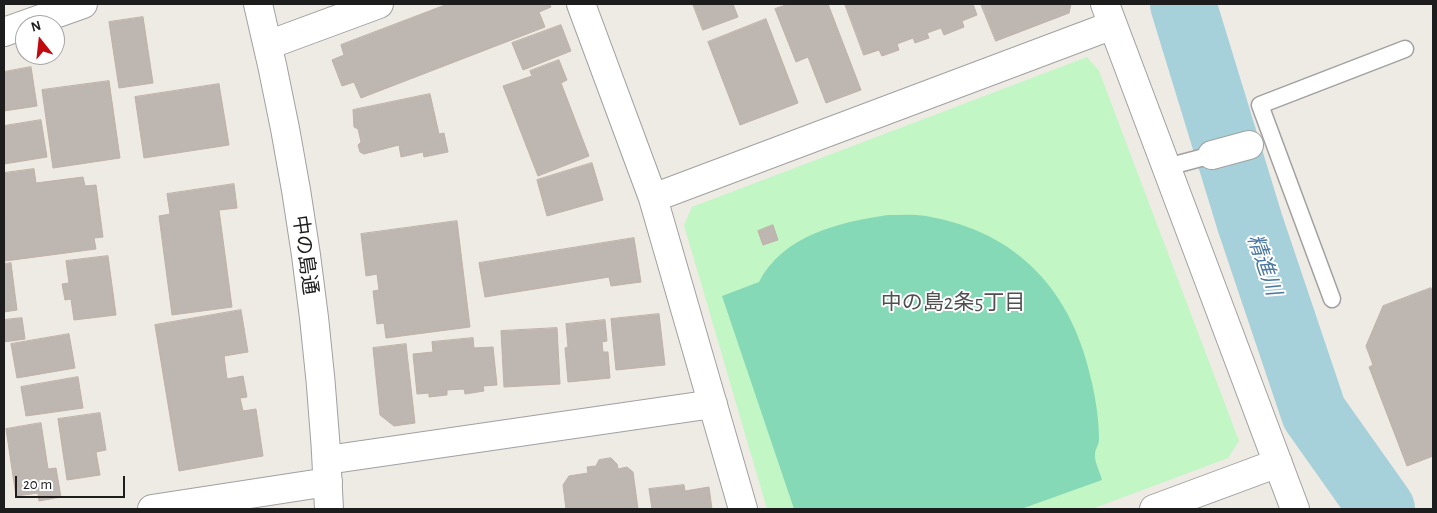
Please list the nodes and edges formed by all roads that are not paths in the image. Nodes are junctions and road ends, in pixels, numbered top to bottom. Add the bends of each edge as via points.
1 (83, 4) edge
2 (258, 4) edge
3 (379, 4) edge
4 (581, 4) edge
5 (1108, 10) edge
6 (4, 32) edge
7 (268, 45) junction
8 (1405, 49) dead end
9 (1260, 141) junction
10 (1212, 155) joint
11 (1167, 167) junction
12 (653, 198) junction
13 (1332, 299) dead end
14 (713, 404) junction
15 (1278, 463) junction
16 (327, 471) junction
17 (152, 509) edge
18 (329, 509) edge
19 (743, 509) edge
20 (1154, 509) edge
21 (1295, 509) edge

1 - 6 street
2 - 7 street, 中の島通
3 - 7 street
4 - 12 street
5 - 11 street
5 - 12 street
7 - 16 street, 中の島通 via 291,154 306,257 319,358
8 - 9 lane via 1260,105
9 - 10 street
9 - 13 lane
10 - 11 lane
11 - 15 street
12 - 14 street
14 - 16 street
14 - 19 street
15 - 20 street
15 - 21 street
16 - 17 street
16 - 18 street, 中の島通

